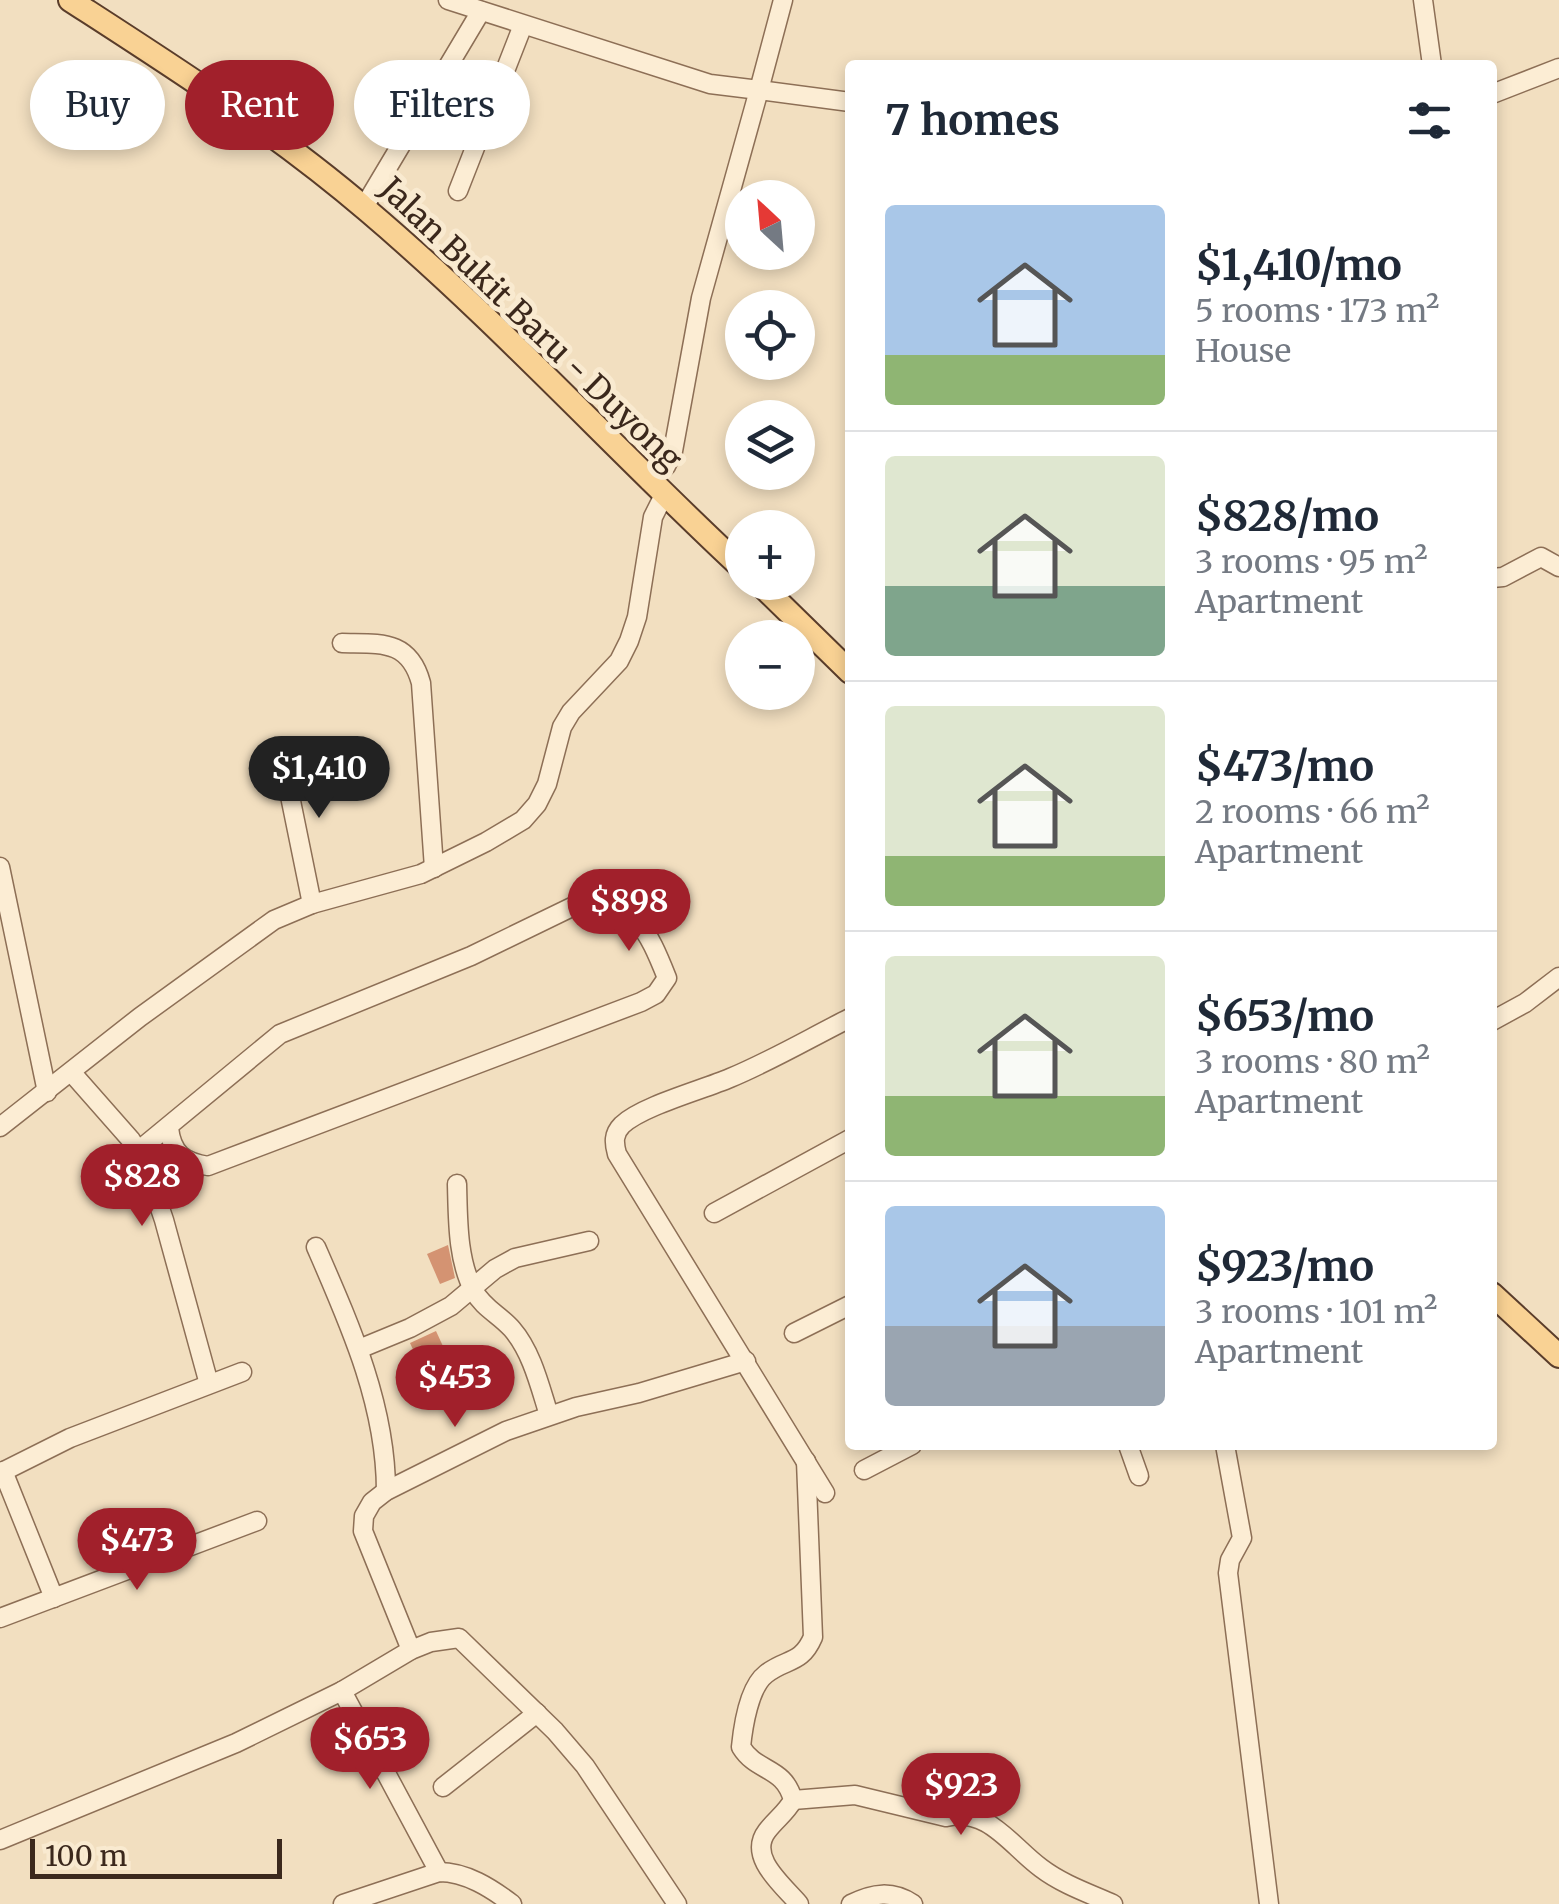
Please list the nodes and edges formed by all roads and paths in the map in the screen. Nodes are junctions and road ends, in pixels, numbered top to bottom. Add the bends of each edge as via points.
1 (70, 0) edge
2 (448, 0) edge
3 (783, 0) edge
4 (1424, 0) edge
5 (480, 11) junction
6 (523, 25) junction
7 (1431, 60) edge
8 (1559, 68) edge
9 (759, 90) junction
10 (1497, 92) edge
11 (845, 101) edge
12 (458, 191) dead end
13 (364, 207) junction
14 (657, 488) junction
15 (725, 552) edge
16 (1559, 567) edge
17 (1497, 578) edge
18 (776, 600) edge
19 (342, 642) dead end
20 (845, 667) edge
21 (280, 747) dead end
22 (0, 867) edge
23 (434, 868) junction
24 (312, 904) junction
25 (1559, 976) edge
26 (1497, 1018) edge
27 (845, 1021) edge
28 (72, 1073) junction
29 (47, 1092) junction
30 (0, 1127) edge
31 (169, 1128) junction
32 (845, 1142) edge
33 (138, 1151) junction
34 (208, 1166) junction
35 (149, 1173) junction
36 (457, 1184) dead end
37 (714, 1213) dead end
38 (588, 1241) dead end
39 (316, 1247) dead end
40 (472, 1288) junction
41 (1497, 1299) edge
42 (845, 1306) edge
43 (794, 1332) dead end
44 (359, 1349) junction
45 (1559, 1356) edge
46 (746, 1361) junction
47 (242, 1372) dead end
48 (210, 1384) junction
49 (549, 1415) junction
50 (902, 1450) edge
51 (1130, 1450) edge
52 (1226, 1450) edge
53 (806, 1458) junction
54 (864, 1470) dead end
55 (2, 1472) edge
56 (1139, 1476) dead end
57 (386, 1492) junction
58 (825, 1493) dead end
59 (257, 1521) dead end
60 (54, 1598) junction
61 (0, 1618) edge
62 (411, 1650) junction
63 (342, 1690) junction
64 (537, 1713) junction
65 (443, 1787) dead end
66 (792, 1800) junction
67 (0, 1840) edge
68 (439, 1872) junction
69 (343, 1904) edge
70 (512, 1904) edge
71 (677, 1904) edge
72 (799, 1904) edge
73 (851, 1904) edge
74 (914, 1904) edge
75 (1113, 1904) edge
76 (1269, 1904) edge

1 - 13 main road, Jalan Bukit Baru - Duyong via 261,128
2 - 5 street
3 - 9 street
4 - 7 street
5 - 6 street
5 - 13 street
6 - 9 street via 710,84
6 - 12 street
8 - 10 street
9 - 11 street
9 - 14 street via 701,298 673,451
13 - 14 main road, Jalan Bukit Baru - Duyong
14 - 15 main road, Jalan Bukit Baru - Duyong
14 - 23 street via 629,641 620,660 570,712 537,804 523,820
16 - 17 street via 1541,558
18 - 20 main road
19 - 23 street via 397,648 417,668
21 - 24 street
22 - 29 street
23 - 24 street
24 - 28 street via 256,931
25 - 26 street
27 - 46 street via 616,1131 617,1154
28 - 29 street
28 - 33 street
29 - 30 street
31 - 33 street
31 - 34 street via 178,1154
31 - 34 street via 280,1034 576,905 592,901 629,911 667,978 641,1002
32 - 37 street
33 - 35 street
34 - 35 street
35 - 48 street
36 - 40 street
38 - 40 street via 516,1258
39 - 44 street
40 - 44 street via 437,1314
40 - 49 street via 516,1334
41 - 45 main road
42 - 43 street
44 - 57 street via 382,1429
46 - 49 street
46 - 53 street
47 - 48 street
48 - 55 street
49 - 57 street
50 - 54 street
51 - 56 street
52 - 76 street via 1242,1538 1228,1574
53 - 58 street
53 - 66 street via 814,1637 796,1660 760,1678 741,1748 780,1776
55 - 60 street
57 - 62 street via 372,1502 363,1532
59 - 60 street
60 - 61 street
62 - 63 street
62 - 64 street via 459,1638
63 - 67 street via 236,1743
63 - 68 street
64 - 65 street
64 - 71 street via 584,1766
66 - 72 street via 761,1840 761,1854
66 - 75 street via 856,1795 946,1817 975,1816 1040,1867
68 - 69 street
68 - 70 street via 475,1881
73 - 74 street via 890,1893

